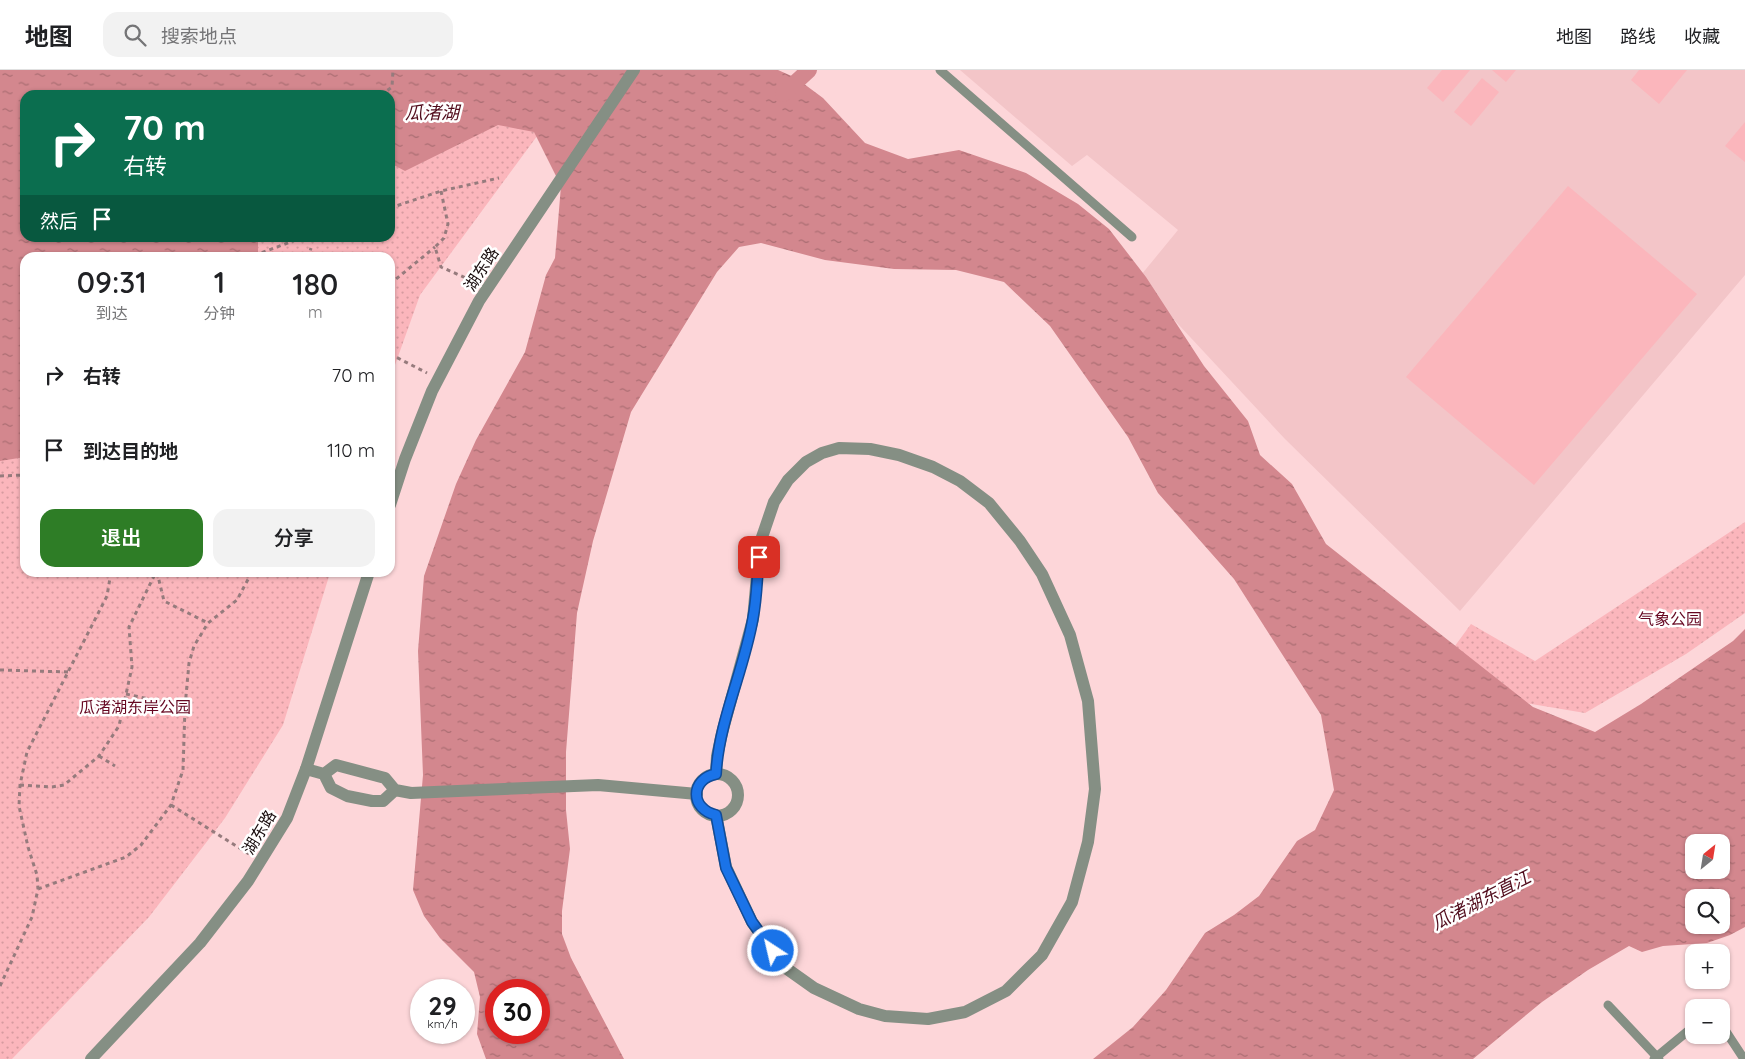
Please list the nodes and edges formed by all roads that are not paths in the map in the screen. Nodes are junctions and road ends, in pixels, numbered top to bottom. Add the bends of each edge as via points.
1 (634, 70) edge
2 (940, 70) edge
3 (1132, 237) dead end
4 (395, 489) edge
5 (367, 577) edge
6 (306, 769) junction
7 (324, 774) junction
8 (716, 774) junction
9 (395, 790) junction
10 (697, 794) junction
11 (716, 815) junction
12 (1608, 1005) dead end
13 (1685, 1034) edge
14 (1730, 1038) edge
15 (1657, 1058) edge
16 (90, 1059) edge
17 (1744, 1059) edge

1 - 4 street, 湖东路 via 479,301 438,379
2 - 3 lane
5 - 6 street, 湖东路
6 - 7 street
6 - 16 street, 湖东路 via 288,818 248,881 200,943
7 - 9 street via 336,765 385,778
7 - 9 street via 331,788 347,796 383,801
8 - 10 street via 699,784
8 - 11 street via 729,777 738,794 729,812
8 - 11 street via 722,732 753,618 760,543 774,502 788,480 806,462 839,448 870,449 899,455 960,481 989,503 1042,574 1070,635 1088,701 1095,789 1088,842 1072,902 1042,955 1006,991 965,1012 928,1019 885,1016 859,1009 814,988 783,966 752,922 726,868
9 - 10 street via 412,793 598,785
10 - 11 street via 703,810
12 - 15 lane
13 - 15 lane
14 - 17 lane

